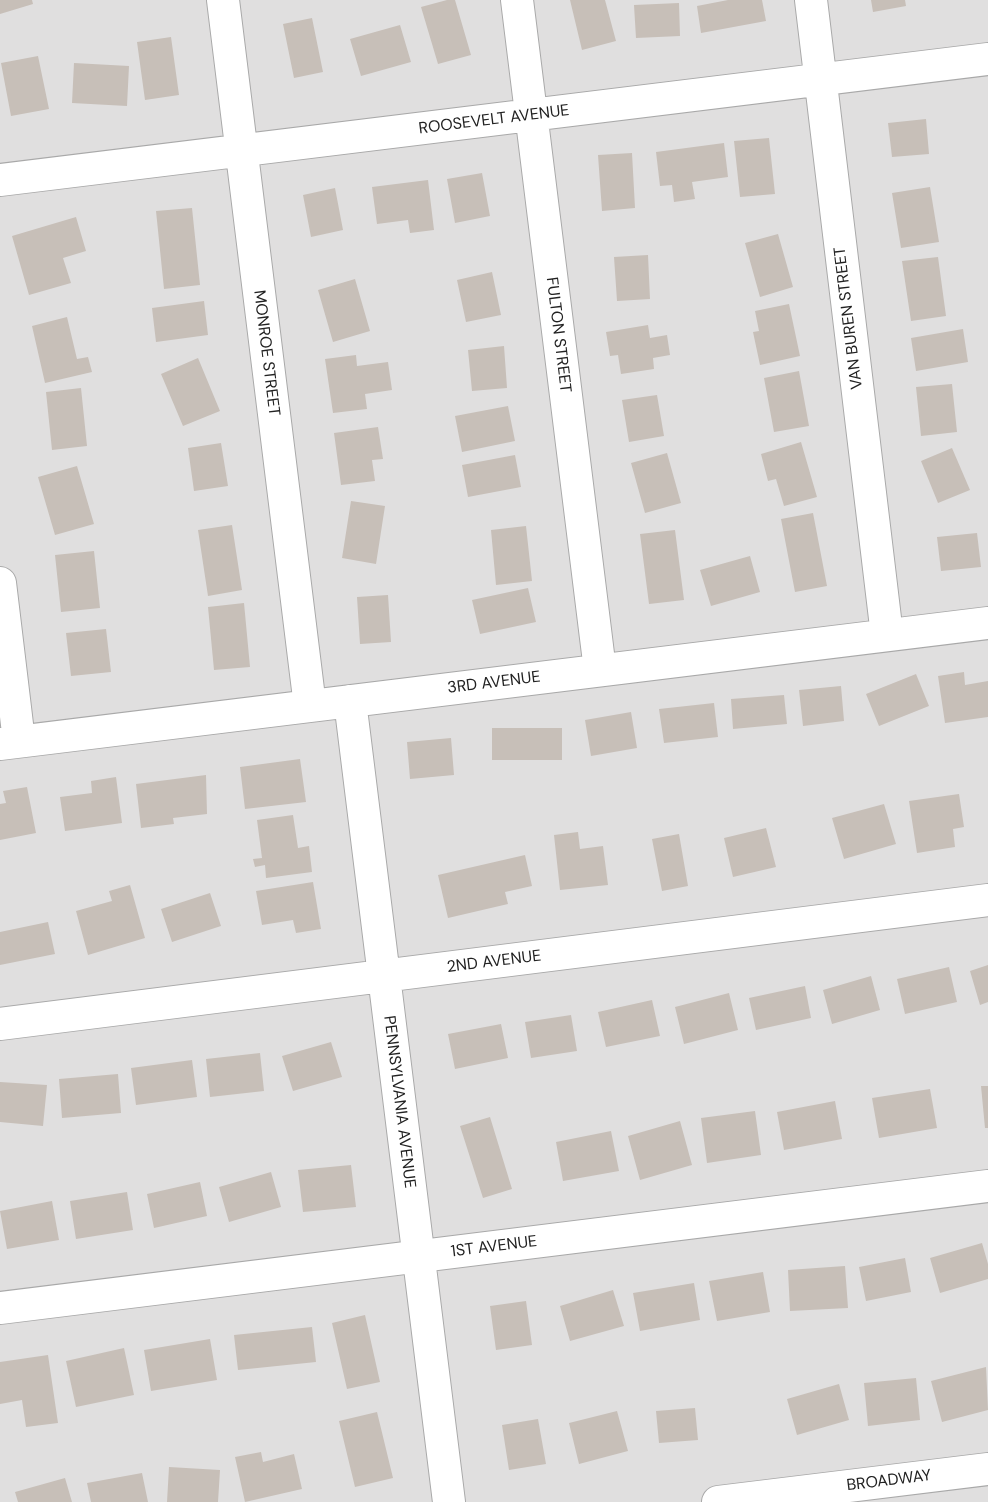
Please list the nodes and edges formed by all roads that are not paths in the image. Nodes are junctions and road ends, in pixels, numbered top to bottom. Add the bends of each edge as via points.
1 (223, 0) edge
2 (517, 0) edge
3 (810, 0) edge
4 (988, 59) edge
5 (820, 80) junction
6 (531, 115) junction
7 (241, 151) junction
8 (0, 180) edge
9 (0, 583) edge
10 (988, 623) edge
11 (887, 635) junction
12 (600, 670) junction
13 (350, 701) junction
14 (310, 706) junction
15 (10, 742) edge
16 (988, 900) edge
17 (383, 976) junction
18 (0, 1023) edge
19 (988, 1186) edge
20 (418, 1257) junction
21 (0, 1308) edge
22 (988, 1469) edge
23 (449, 1502) edge
24 (718, 1502) edge

1 - 7 street, MONROE STREET
2 - 6 street, FULTON STREET
3 - 5 street, VAN BUREN STREET
4 - 5 street, ROOSEVELT AVENUE
5 - 6 street, ROOSEVELT AVENUE
5 - 11 street, VAN BUREN STREET
6 - 7 street, ROOSEVELT AVENUE
6 - 12 street, FULTON STREET
7 - 8 street, ROOSEVELT AVENUE
7 - 14 street, MONROE STREET
9 - 15 street
10 - 11 street, 3RD AVENUE
11 - 12 street, 3RD AVENUE
12 - 13 street, 3RD AVENUE
13 - 14 street, 3RD AVENUE
13 - 17 street, PENNSYLVANIA AVENUE
14 - 15 street, 3RD AVENUE
16 - 17 street, 2ND AVENUE
17 - 18 street, 2ND AVENUE
17 - 20 street, PENNSYLVANIA AVENUE
19 - 20 street, 1ST AVENUE
20 - 21 street, 1ST AVENUE
20 - 23 street, PENNSYLVANIA AVENUE
22 - 24 street, BROADWAY

